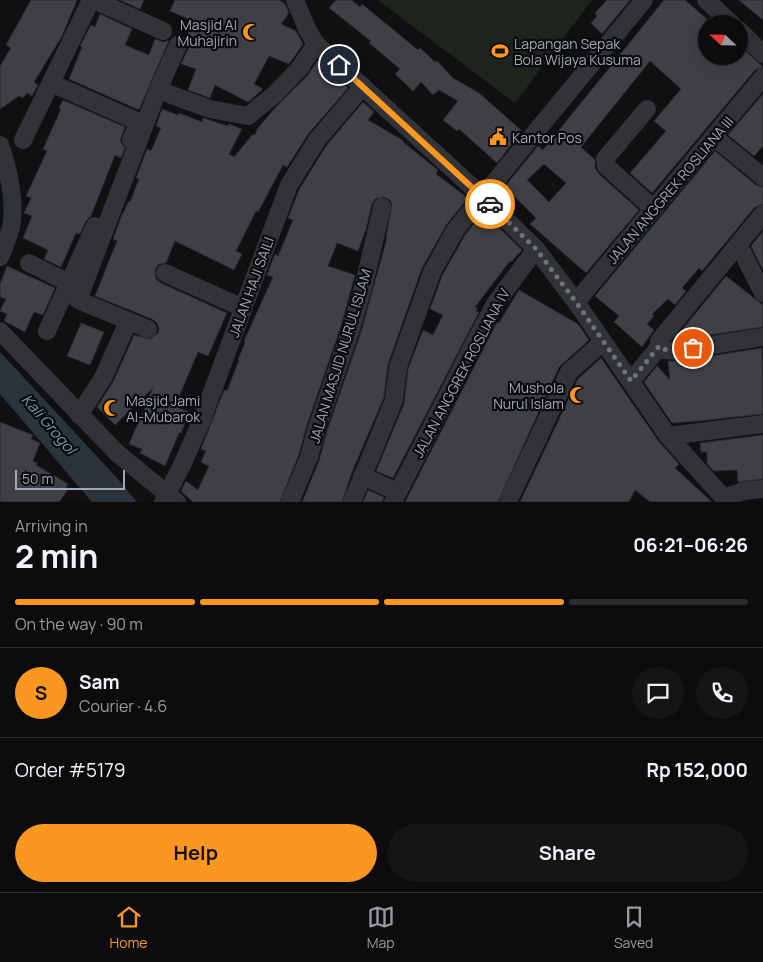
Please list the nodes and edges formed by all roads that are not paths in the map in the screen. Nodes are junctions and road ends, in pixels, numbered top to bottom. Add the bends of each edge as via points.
1 (93, 0) edge
2 (296, 0) edge
3 (644, 0) edge
4 (706, 0) edge
5 (728, 12) edge
6 (163, 31) dead end
7 (748, 39) edge
8 (316, 44) junction
9 (178, 45) dead end
10 (763, 54) edge
11 (763, 77) edge
12 (51, 83) junction
13 (363, 86) junction
14 (158, 90) junction
15 (647, 109) dead end
16 (714, 136) junction
17 (23, 140) dead end
18 (0, 145) edge
19 (763, 177) edge
20 (482, 196) junction
21 (382, 207) dead end
22 (654, 209) junction
23 (763, 214) edge
24 (738, 244) junction
25 (536, 249) junction
26 (0, 258) edge
27 (29, 263) dead end
28 (165, 273) dead end
29 (69, 283) junction
30 (763, 293) edge
31 (576, 302) junction
32 (244, 308) junction
33 (128, 322) junction
34 (148, 329) dead end
35 (0, 331) edge
36 (47, 331) dead end
37 (763, 337) edge
38 (603, 342) junction
39 (659, 346) junction
40 (631, 381) junction
41 (80, 415) junction
42 (763, 424) edge
43 (668, 436) junction
44 (362, 476) junction
45 (763, 489) edge
46 (395, 497) edge
47 (169, 499) edge
48 (722, 499) edge
49 (290, 502) edge
50 (352, 502) edge
51 (508, 502) edge

1 - 6 street
1 - 12 street
2 - 8 street
3 - 20 street
4 - 5 street
7 - 10 street
8 - 13 street
8 - 14 street via 293,76 248,116 210,109
9 - 14 street
11 - 16 street, JALAN ANGGREK ROSLIANA III
12 - 17 street
12 - 29 street via 139,122
13 - 20 street
13 - 32 street, JALAN HAJI SAILI via 317,140 289,186
14 - 33 street via 78,300
15 - 22 street via 605,159 606,166
16 - 19 street
16 - 22 street, JALAN ANGGREK ROSLIANA III
18 - 26 street via 8,171 12,213 11,227
20 - 25 street
20 - 44 street via 456,229 432,272 398,367 394,400
21 - 49 street, JALAN MASJID NURUL ISLAM via 351,329 309,457
22 - 31 street, JALAN ANGGREK ROSLIANA III
23 - 24 street
24 - 30 street
24 - 39 street via 659,341
25 - 31 street
25 - 46 street, JALAN ANGGREK ROSLIANA IV via 495,304
27 - 29 street
28 - 32 street
29 - 36 street
31 - 38 street
32 - 47 street, JALAN HAJI SAILI
33 - 34 street
33 - 41 street via 103,378
35 - 41 street
37 - 39 street via 676,351
38 - 40 street
38 - 51 street via 569,372
39 - 40 street
40 - 43 street
41 - 47 street
42 - 43 street
43 - 48 street
44 - 46 street
44 - 50 street
45 - 48 street via 743,491

